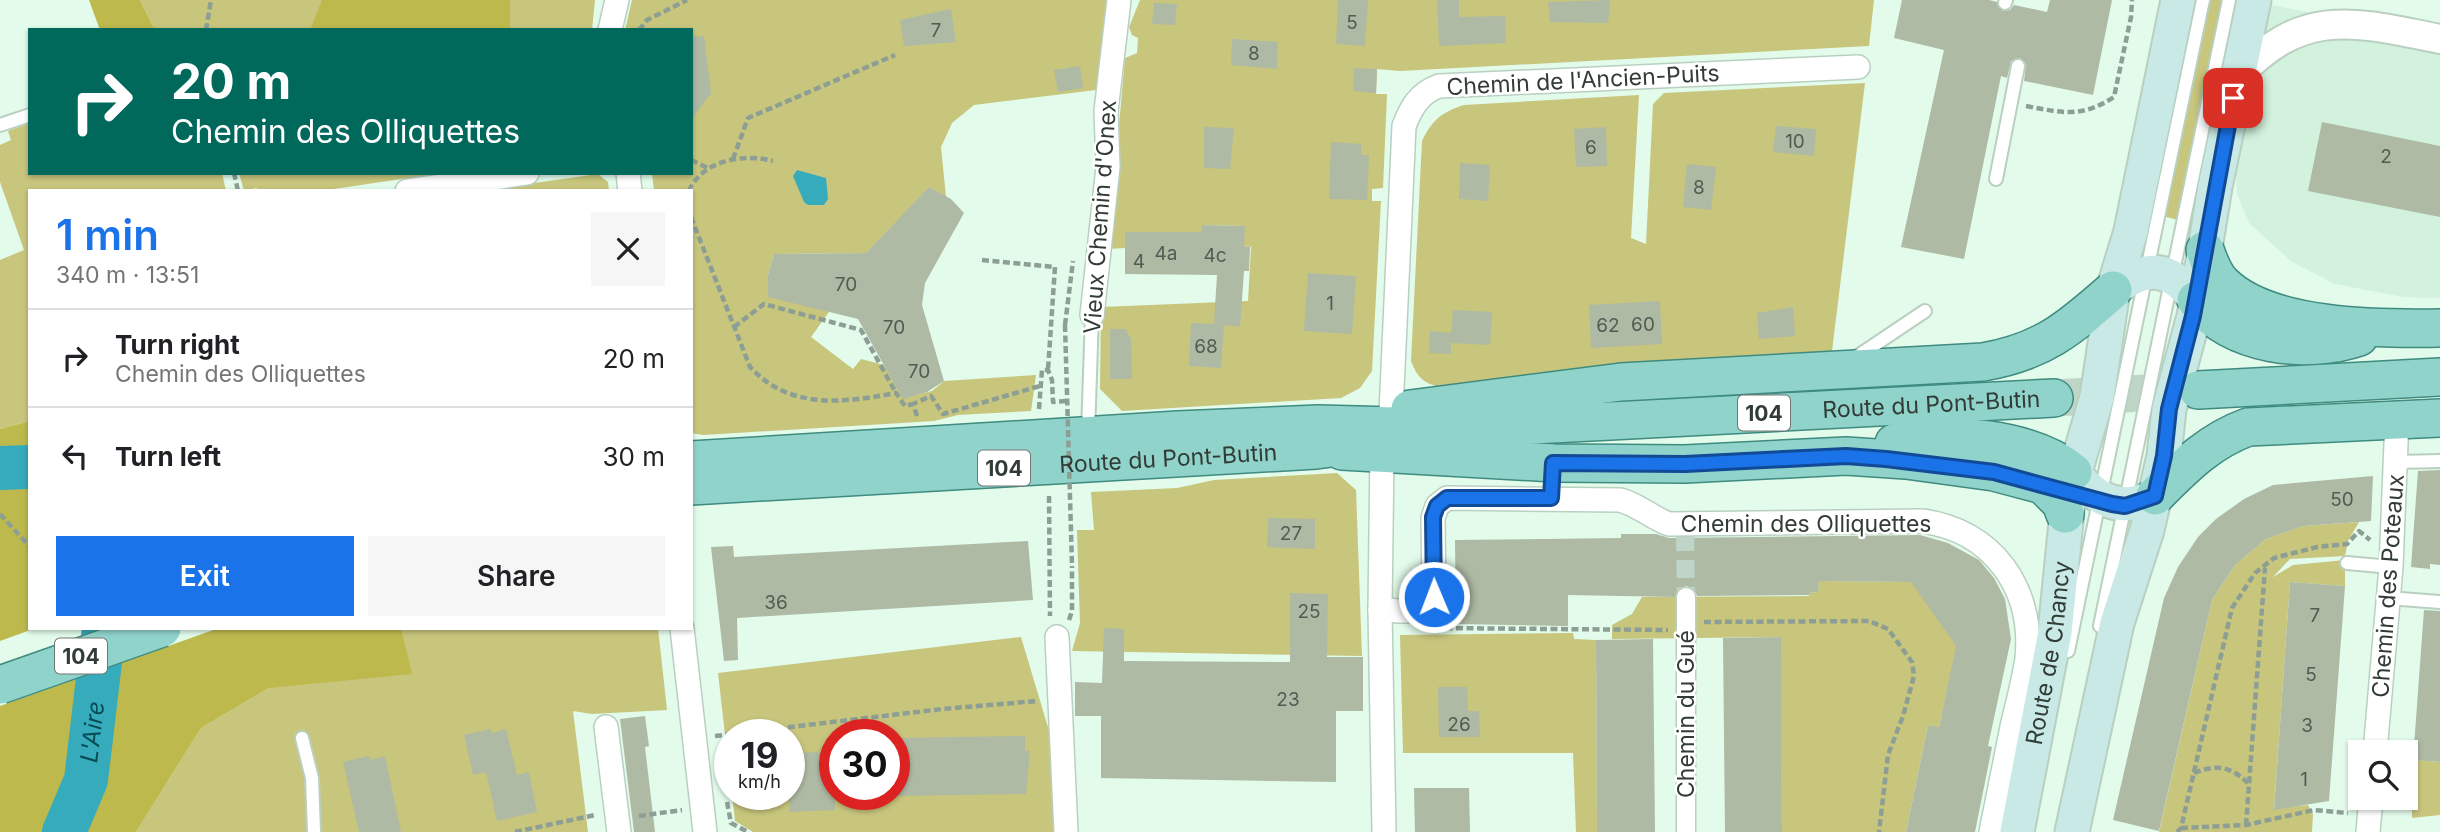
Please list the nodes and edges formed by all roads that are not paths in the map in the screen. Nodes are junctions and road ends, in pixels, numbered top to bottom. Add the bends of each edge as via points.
1 (617, 0) edge
2 (1119, 0) edge
3 (2178, 0) edge
4 (2203, 0) edge
5 (2229, 0) edge
6 (2253, 0) edge
7 (610, 28) edge
8 (2440, 39) edge
9 (2018, 65) dead end
10 (1858, 67) dead end
11 (2238, 76) junction
12 (28, 116) edge
13 (0, 125) edge
14 (514, 175) edge
15 (1996, 179) dead end
16 (421, 189) edge
17 (2205, 250) junction
18 (2178, 283) junction
19 (2113, 290) junction
20 (2248, 301) junction
21 (1925, 311) dead end
22 (1092, 315) joint
23 (2383, 328) junction
24 (2440, 328) edge
25 (1832, 369) junction
26 (2440, 377) edge
27 (2198, 390) tunnel mouth
28 (2054, 398) tunnel mouth
29 (1391, 412) junction
30 (2440, 418) edge
31 (2397, 419) junction
32 (1088, 434) junction
33 (1317, 437) junction
34 (1382, 452) junction
35 (693, 460) edge
36 (2440, 461) edge
37 (2397, 462) junction
38 (1552, 479) junction
39 (693, 486) edge
40 (2090, 495) junction
41 (2347, 563) dead end
42 (2390, 567) junction
43 (1686, 597) tunnel mouth
44 (2388, 598) junction
45 (2440, 602) edge
46 (1380, 610) junction
47 (88, 630) edge
48 (156, 630) edge
49 (682, 630) edge
50 (1057, 638) road end
51 (2097, 642) dead end
52 (2066, 659) dead end
53 (0, 661) edge
54 (0, 685) edge
55 (606, 727) dead end
56 (302, 738) dead end
57 (2376, 740) edge
58 (2036, 805) dead end
59 (2370, 810) edge
60 (618, 821) edge
61 (314, 832) edge
62 (705, 832) edge
63 (1066, 832) edge
64 (1384, 832) edge
65 (1686, 832) edge
66 (1991, 832) edge
67 (2017, 832) edge
68 (2031, 832) edge
69 (2072, 832) edge
70 (2368, 832) edge

1 - 7 street
2 - 22 street, Vieux Chemin d'Onex
3 - 19 main road, Route de Chancy via 2131,230
4 - 18 lane
5 - 18 lane
6 - 11 main road, Route de Chancy
8 - 11 street via 2355,22 2320,26 2286,36 2262,50
9 - 15 lane
10 - 29 street, Chemin de l'Ancien-Puits via 1429,89 1404,126
11 - 17 main road, Route de Chancy
12 - 13 lane
14 - 16 street
17 - 18 main road, Route de Chancy
17 - 20 main road via 2221,282
18 - 19 main road via 2130,278
18 - 20 lane
18 - 23 main road via 2223,325 2277,343 2340,343
18 - 40 lane
18 - 40 main road, Route de Chancy via 2171,397
19 - 25 main road via 2055,339 2021,354 1983,362
19 - 40 main road, Route de Chancy via 2097,397
20 - 23 main road via 2319,321
21 - 25 lane
22 - 32 lane, Vieux Chemin d'Onex
23 - 24 main road
25 - 29 main road via 1621,382
26 - 27 main road
28 - 33 main road, Route du Pont-Butin / 104
29 - 33 main road
30 - 31 main road
31 - 37 street, Chemin des Poteaux
31 - 40 main road via 2248,427
32 - 33 main road, Route du Pont-Butin / 104
32 - 35 main road, Route du Pont-Butin / 104
33 - 34 main road
33 - 39 main road, Route du Pont-Butin / 104
34 - 38 main road
34 - 46 street
36 - 37 lane
37 - 42 street, Chemin des Poteaux
38 - 40 main road via 1685,464 1846,456 1960,467
38 - 46 street, Chemin des Olliquettes via 1447,498 1433,517 1431,605 1422,610
38 - 66 street, Chemin des Olliquettes via 1605,500 1629,502 1652,518 1685,528 1922,521 1957,529 1994,553 2019,592 2027,658
40 - 51 lane
40 - 52 lane
40 - 67 main road, Route de Chancy via 2055,632
40 - 69 main road, Route de Chancy via 2144,540 2117,623
41 - 42 lane
42 - 44 street, Chemin des Poteaux
43 - 65 street, Chemin du Gué
44 - 45 lane
44 - 57 street, Chemin des Poteaux
46 - 64 street
47 - 53 main road, 104
48 - 54 main road, 104, bridge
49 - 62 street
50 - 63 street
55 - 60 street
56 - 61 lane via 312,778
58 - 68 lane
59 - 70 street

